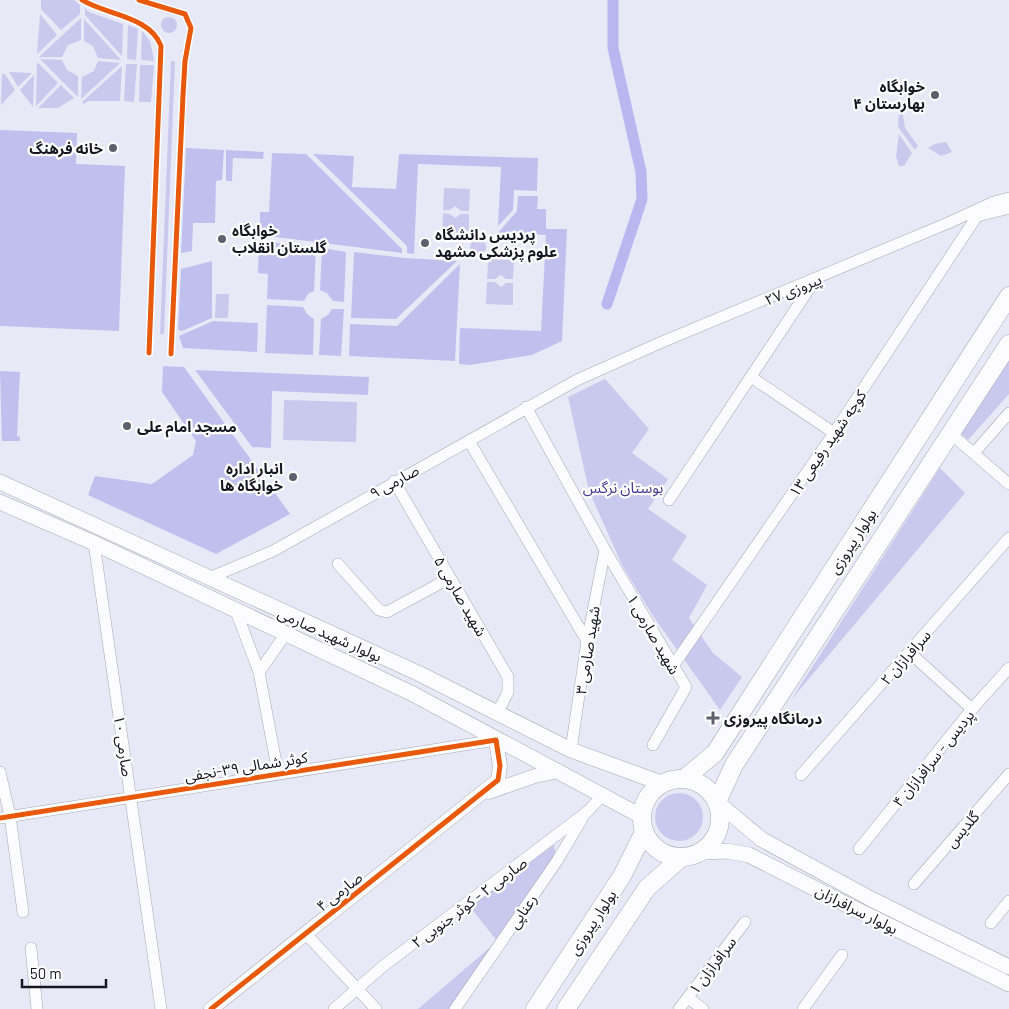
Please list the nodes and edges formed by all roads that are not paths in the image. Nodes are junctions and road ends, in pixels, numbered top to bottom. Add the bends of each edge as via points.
1 (1009, 198) edge
2 (1009, 208) edge
3 (977, 216) junction
4 (948, 223) junction
5 (815, 280) junction
6 (1009, 296) edge
7 (1009, 344) edge
8 (751, 377) junction
9 (577, 380) joint
10 (526, 407) junction
11 (1009, 413) edge
12 (834, 433) junction
13 (950, 433) junction
14 (468, 441) junction
15 (974, 453) junction
16 (394, 481) junction
17 (0, 482) edge
18 (1009, 484) edge
19 (669, 500) dead end
20 (0, 502) edge
21 (1009, 538) edge
22 (94, 544) junction
23 (605, 550) junction
24 (338, 564) dead end
25 (209, 578) junction
26 (450, 578) junction
27 (236, 611) junction
28 (285, 635) junction
29 (587, 641) junction
30 (909, 652) junction
31 (673, 666) junction
32 (1009, 668) edge
33 (259, 672) junction
34 (972, 710) junction
35 (497, 714) junction
36 (496, 740) junction
37 (653, 745) dead end
38 (571, 750) junction
39 (558, 771) junction
40 (0, 772) edge
41 (278, 773) junction
42 (1009, 774) edge
43 (801, 775) dead end
44 (685, 778) junction
45 (660, 783) junction
46 (483, 794) junction
47 (604, 794) junction
48 (132, 797) junction
49 (717, 802) junction
50 (587, 812) junction
51 (5, 817) edge
52 (642, 824) junction
53 (859, 849) dead end
54 (701, 852) junction
55 (682, 857) junction
56 (914, 884) dead end
57 (1009, 901) edge
58 (23, 912) dead end
59 (745, 922) dead end
60 (991, 923) dead end
61 (306, 933) junction
62 (31, 948) dead end
63 (842, 956) dead end
64 (1009, 967) edge
65 (1009, 984) edge
66 (358, 990) junction
67 (688, 998) junction
68 (37, 1009) edge
69 (161, 1009) edge
70 (211, 1009) edge
71 (334, 1009) edge
72 (376, 1009) edge
73 (456, 1009) edge
74 (535, 1009) edge
75 (566, 1009) edge
76 (679, 1009) edge
77 (704, 1009) edge
78 (803, 1009) edge

1 - 4 street, پیروزی ۲۷
2 - 3 street
3 - 4 street
3 - 12 street, کوچه شهید رفیعی ۱۳
4 - 5 street, پیروزی ۲۷
5 - 8 street
5 - 9 street, پیروزی ۲۷
6 - 44 main road, بولوار پیروزی via 715,753
7 - 13 main road, بولوار پیروزی
8 - 12 street
8 - 19 street
9 - 10 street, صارمی ۹
10 - 14 street, صارمی ۹
10 - 23 street, شهید صارمی ۱
11 - 15 street
12 - 31 street, کوچه شهید رفیعی ۱۳
13 - 15 street
13 - 49 main road, بولوار پیروزی via 734,765
14 - 16 street, صارمی ۹
14 - 29 street
15 - 18 street
16 - 25 street, صارمی ۹ via 273,551
16 - 26 street, شهید صارمی ۵
17 - 25 main road, بولوار شهید صارمی
20 - 22 main road, بولوار شهید صارمی
21 - 30 street, سرافرازان ۲
22 - 27 main road, بولوار شهید صارمی
22 - 48 street, صارمی ۱۰
23 - 29 street, شهید صارمی ۳
23 - 31 street, شهید صارمی ۱
24 - 26 street via 379,610 388,612
25 - 35 main road, بولوار شهید صارمی via 420,674
26 - 35 street, شهید صارمی ۵ via 508,677 508,692
27 - 28 main road, بولوار شهید صارمی
27 - 33 street
28 - 33 street
28 - 36 main road, بولوار شهید صارمی via 411,693
29 - 38 street, شهید صارمی ۳
30 - 34 street
30 - 43 street, سرافرازان ۲
31 - 37 street, شهید صارمی ۱ via 686,687
32 - 34 street, پردیس - سرافرازان ۴
33 - 41 street
34 - 53 street, پردیس - سرافرازان ۴
35 - 38 main road, بولوار شهید صارمی
36 - 39 main road, بولوار شهید صارمی
36 - 41 street, کوثر شمالی ۳۹-نجفی
36 - 46 street via 500,766 498,780
38 - 45 main road, بولوار شهید صارمی
39 - 46 street
39 - 47 main road, بولوار شهید صارمی
40 - 51 street
41 - 48 street, کوثر شمالی ۳۹-نجفی
42 - 56 street, گلدیس
44 - 45 main road
44 - 49 main road via 704,785
45 - 52 main road via 647,797
46 - 61 street, صارمی ۴
47 - 50 street, صارمی ۲ - کوثر جنوبی ۲
47 - 52 main road, بولوار شهید صارمی
48 - 51 street, کوثر شمالی ۳۹-نجفی
48 - 69 street, صارمی ۱۰
49 - 54 main road via 720,824 716,835
49 - 64 main road, بولوار سرافرازان via 761,839 871,899
50 - 66 street, صارمی ۲ - کوثر جنوبی ۲ via 382,967
50 - 73 street, رعناپی
51 - 58 street
52 - 55 main road via 650,842 659,851
52 - 74 main road, بولوار پیروزی via 622,876
54 - 55 main road
54 - 65 main road, بولوار سرافرازان via 728,851 749,855
55 - 75 main road, بولوار پیروزی via 646,888
57 - 60 street
59 - 67 street, سرافرازان ۱
61 - 66 street
61 - 70 street, صارمی ۴
62 - 68 street
63 - 78 street
66 - 71 street, صارمی ۲ - کوثر جنوبی ۲
66 - 72 street
67 - 76 street, سرافرازان ۱
67 - 77 street

